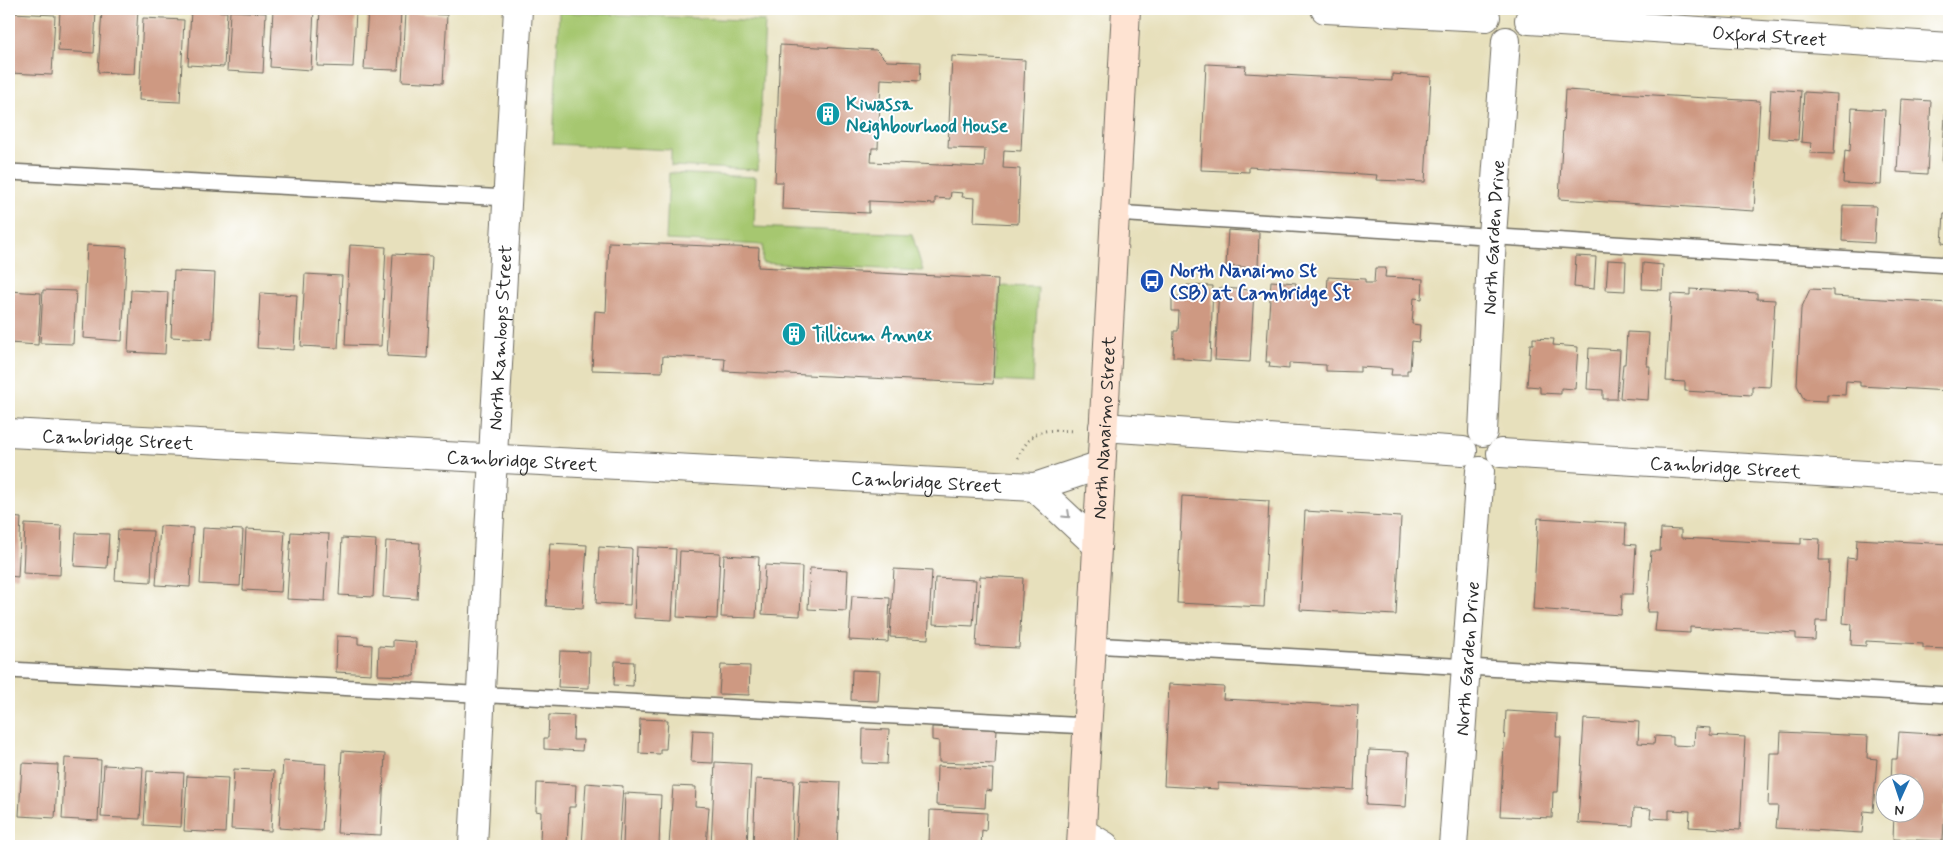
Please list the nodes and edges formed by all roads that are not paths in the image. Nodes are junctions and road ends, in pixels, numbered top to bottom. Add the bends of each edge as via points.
1 (518, 9) edge
2 (1126, 9) edge
3 (1325, 9) edge
4 (1488, 13) edge
5 (1528, 14) edge
6 (1506, 41) junction
7 (1949, 47) edge
8 (9, 172) edge
9 (508, 198) junction
10 (1115, 213) junction
11 (1492, 236) junction
12 (1949, 264) edge
13 (1103, 427) junction
14 (1483, 432) junction
15 (9, 433) edge
16 (1501, 454) junction
17 (493, 459) junction
18 (1471, 461) junction
19 (1101, 465) junction
20 (1949, 480) edge
21 (1035, 487) junction
22 (1097, 544) junction
23 (1092, 645) junction
24 (1467, 666) junction
25 (9, 670) edge
26 (482, 695) junction
27 (1949, 695) edge
28 (1088, 726) junction
29 (1082, 839) edge
30 (473, 846) edge
31 (1106, 846) edge
32 (1453, 846) edge

1 - 9 street, North Kamloops Street
2 - 10 main road, North Nanaimo Street
3 - 4 street
4 - 6 street via 1487,24 1494,36
5 - 6 street via 1525,33 1513,41
5 - 7 street, Oxford Street
6 - 11 street, North Garden Drive
8 - 9 lane
9 - 17 street, North Kamloops Street
10 - 11 lane
10 - 13 main road, North Nanaimo Street
11 - 12 lane
11 - 14 street, North Garden Drive
13 - 18 street
13 - 19 main road, North Nanaimo Street
14 - 16 street via 1498,441
14 - 18 street via 1467,440
15 - 17 street, Cambridge Street
16 - 18 street via 1492,468
16 - 20 street, Cambridge Street
17 - 21 street, Cambridge Street
17 - 26 street, North Kamloops Street
18 - 24 street, North Garden Drive
19 - 21 street, Cambridge Street
19 - 22 main road, North Nanaimo Street
21 -> 22 street
22 - 23 main road, North Nanaimo Street
23 - 24 lane
23 - 28 main road, North Nanaimo Street
24 - 27 lane
24 - 32 street, North Garden Drive
25 - 26 lane
26 - 28 lane
26 - 30 street, North Kamloops Street
28 - 29 main road, North Nanaimo Street
29 - 31 street

